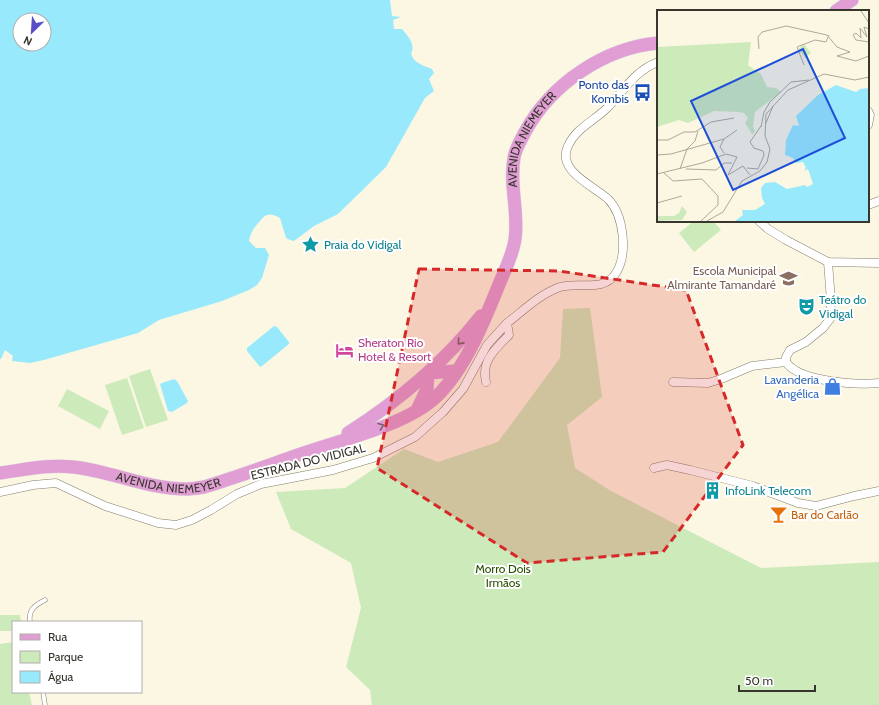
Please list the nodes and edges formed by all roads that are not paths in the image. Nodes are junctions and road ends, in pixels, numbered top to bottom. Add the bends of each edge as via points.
1 (852, 0) edge
2 (837, 10) edge
3 (657, 43) edge
4 (657, 62) edge
5 (879, 201) edge
6 (869, 205) edge
7 (759, 222) edge
8 (828, 262) junction
9 (879, 263) edge
10 (493, 300) junction
11 (507, 323) junction
12 (786, 362) junction
13 (456, 371) junction
14 (428, 373) junction
15 (486, 382) dead end
16 (673, 382) dead end
17 (879, 383) edge
18 (417, 411) junction
19 (331, 444) junction
20 (654, 468) dead end
21 (0, 473) edge
22 (879, 491) edge
23 (0, 492) edge
24 (45, 600) dead end
25 (30, 621) edge
26 (43, 693) edge
27 (45, 705) edge

1 - 2 main road
3 - 10 main road, AVENIDA NIEMEYER via 625,49 573,77 556,91 528,126 514,156 512,177 515,239
4 - 11 street, ESTRADA DO VIDIGAL via 647,66 636,75 606,109 574,135 567,147 566,158 573,172 608,200 620,222 624,246 616,273 605,283 561,287 548,292
5 - 6 street
7 - 8 street via 786,240
8 - 9 street
8 - 12 street via 830,319 806,342 790,350
10 - 13 main road, AVENIDA NIEMEYER via 483,324
10 -> 14 main road, AVENIDA NIEMEYER via 463,339
11 - 15 street via 509,335 494,351 486,365
11 - 23 street, ESTRADA DO VIDIGAL via 487,345 463,389 443,412 415,437 373,458 333,470 261,484 237,494 192,520 176,525 158,523 105,506 56,483
12 - 16 street via 752,366 708,383
12 - 17 street via 796,372 828,381
13 - 14 main road
13 - 18 main road, AVENIDA NIEMEYER via 439,394
14 - 18 main road via 427,389
14 - 19 main road, AVENIDA NIEMEYER via 393,402
19 -> 18 main road, AVENIDA NIEMEYER
19 - 21 main road, AVENIDA NIEMEYER via 204,487 187,489 148,484 74,467 53,466
20 - 22 street via 667,465 690,470 753,486 798,503 816,506
24 - 25 lane via 32,610
26 - 27 lane

